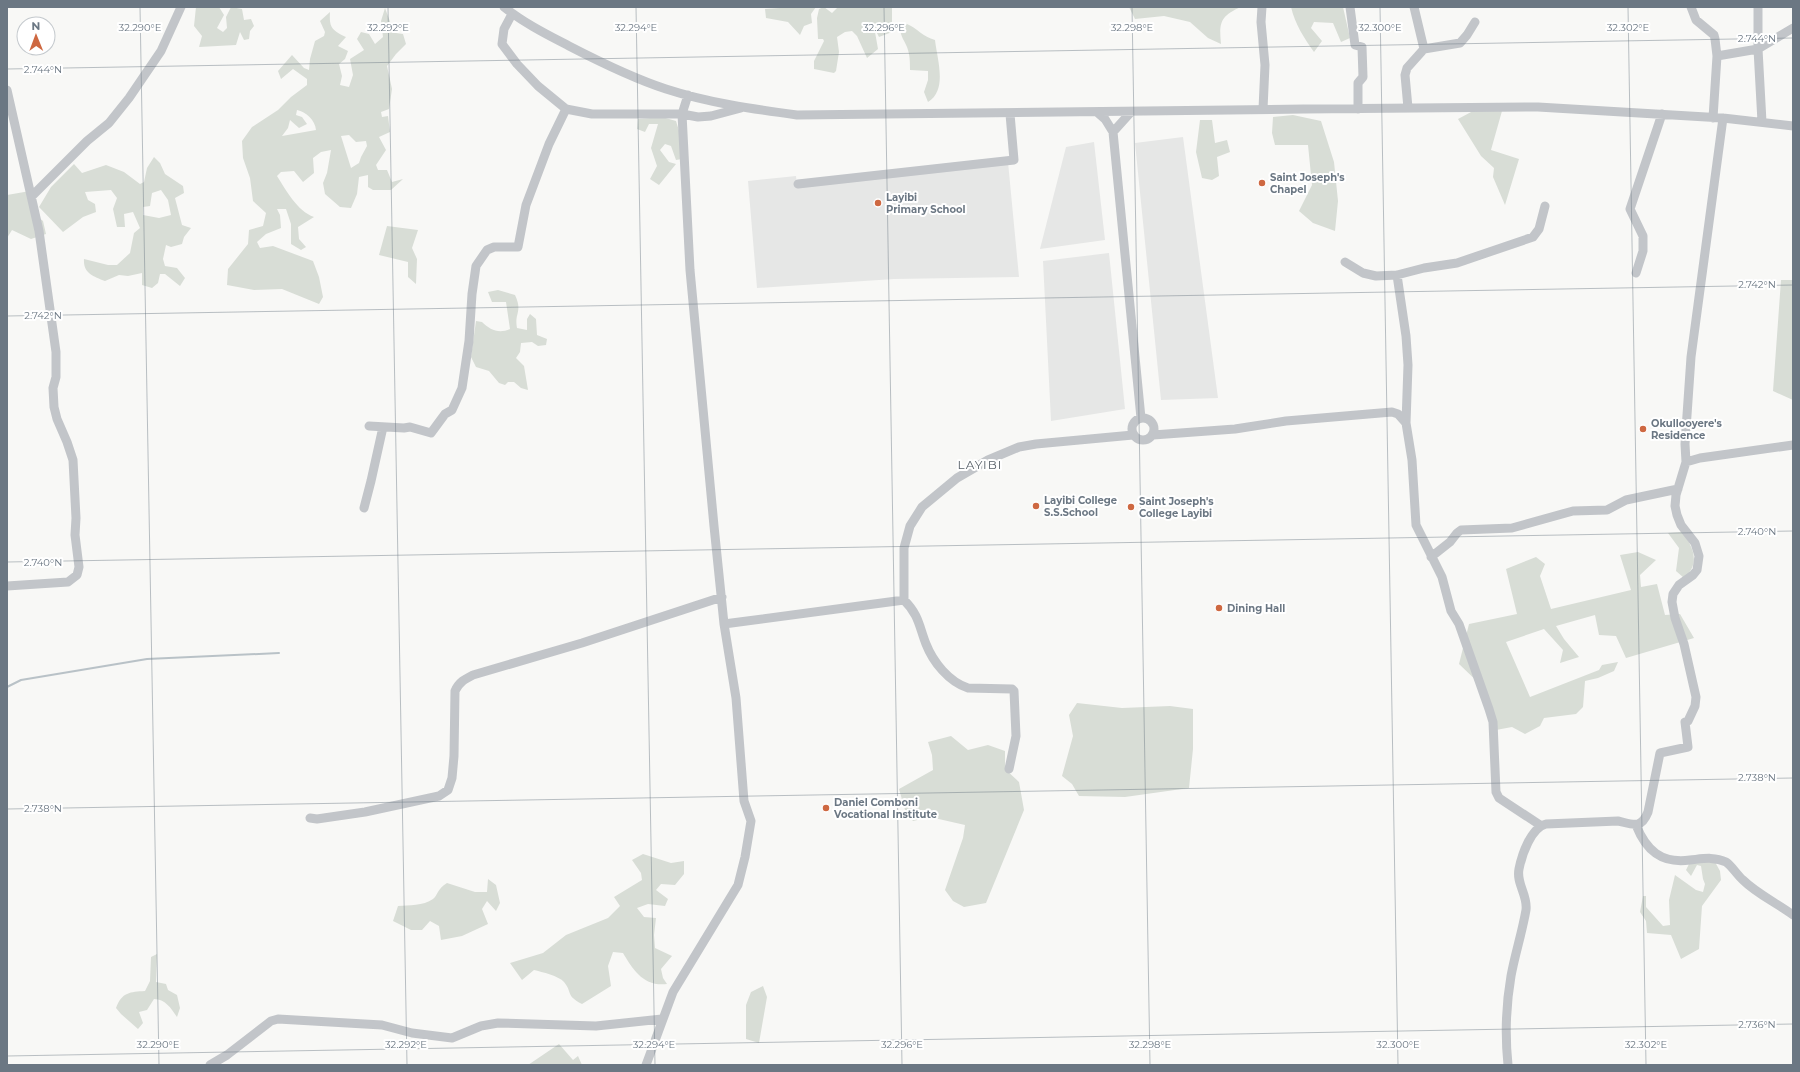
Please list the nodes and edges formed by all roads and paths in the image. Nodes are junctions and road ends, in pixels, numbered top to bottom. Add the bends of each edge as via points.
1 (181, 7) edge
2 (504, 7) edge
3 (1262, 7) edge
4 (1350, 7) edge
5 (1414, 7) edge
6 (1691, 7) edge
7 (1758, 7) edge
8 (512, 14) junction
9 (1475, 22) dead end
10 (1793, 28) edge
11 (1424, 49) junction
12 (1758, 49) junction
13 (1717, 56) junction
14 (7, 90) edge
15 (688, 95) junction
16 (744, 108) junction
17 (1358, 108) junction
18 (1408, 108) junction
19 (566, 109) junction
20 (1263, 110) junction
21 (1097, 112) junction
22 (1131, 112) junction
23 (682, 114) junction
24 (1010, 114) junction
25 (1662, 114) junction
26 (1718, 118) junction
27 (1762, 122) junction
28 (1793, 126) edge
29 (1114, 132) junction
30 (798, 184) dead end
31 (32, 196) junction
32 (1545, 206) dead end
33 (1345, 262) dead end
34 (1636, 273) dead end
35 (1397, 275) junction
36 (1141, 418) junction
37 (1406, 423) junction
38 (369, 426) dead end
39 (383, 427) junction
40 (1132, 435) junction
41 (1153, 435) junction
42 (1685, 444) junction
43 (1793, 445) edge
44 (1700, 458) junction
45 (1686, 462) junction
46 (1678, 489) junction
47 (364, 508) dead end
48 (1431, 557) junction
49 (7, 586) edge
50 (722, 596) junction
51 (904, 600) junction
52 (724, 624) junction
53 (1009, 769) dead end
54 (310, 818) dead end
55 (1540, 825) junction
56 (1636, 825) junction
57 (1793, 915) edge
58 (662, 1019) junction
59 (210, 1065) edge
60 (646, 1065) edge
61 (1508, 1065) edge

1 - 31 street via 161,51 129,98 109,123 87,141
2 - 8 street
3 - 20 street via 1265,65
4 - 17 street via 1354,44 1362,47 1363,77 1358,83
5 - 11 street
6 - 13 street via 1699,24 1714,35
7 - 12 street
8 - 15 street via 598,61 632,76
8 - 19 street via 504,29 502,44 538,86
9 - 11 street via 1460,43
10 - 12 street
11 - 18 street via 1406,72
12 - 13 street
12 - 27 street
13 - 26 street
14 - 31 street
15 - 16 street
15 - 23 street
16 - 23 street via 711,116
16 - 24 street via 797,116
17 - 18 street
17 - 20 street
18 - 25 street via 1538,108
19 - 23 street via 592,114
19 - 39 street via 549,144 526,205 518,247 494,247 488,250 476,266 469,341 463,382 457,402 432,433 410,427
20 - 22 street
21 - 22 street
21 - 24 street
21 - 29 street
22 - 29 street
23 - 50 street via 690,270
24 - 30 street via 1014,160
25 - 26 street
25 - 34 street via 1630,209 1643,236 1643,251
26 - 27 street
26 - 42 street via 1693,341
27 - 28 street
29 - 36 street
31 - 49 street via 56,352 54,407 73,460 75,535 79,567 77,575 68,582
32 - 35 street via 1539,229 1533,237 1456,263
33 - 35 street via 1363,273 1376,276
35 - 37 street via 1408,366
36 - 40 street via 1134,421
36 - 41 street via 1151,421
37 - 41 street via 1398,414 1392,412
37 - 48 street via 1413,466 1416,525
38 - 39 street
39 - 47 street
40 - 41 street via 1144,441
40 - 51 street via 1019,447 988,460 957,478 922,507 910,526 904,548
42 - 44 street
42 - 45 street
43 - 44 street
44 - 45 street
45 - 46 street
46 - 48 street via 1626,500 1606,510 1573,511 1512,528 1461,530
46 - 56 street via 1675,506 1677,515 1681,525 1695,543 1699,556 1697,570 1679,586 1673,594 1672,602 1696,697 1695,706 1686,722 1688,747 1660,754 1648,812 1645,819
48 - 55 street via 1442,577 1451,610 1459,624 1493,722 1496,792 1499,798
50 - 52 street
50 - 54 street via 462,680 454,691 454,756 448,790 439,796 365,812
51 - 52 street
51 - 53 street via 913,609 934,659 951,678 968,688 1014,691 1016,736
52 - 58 street via 736,698 744,801 751,821 737,887 674,992
55 - 56 street via 1618,821
55 - 61 street via 1528,844 1518,871 1518,880 1526,901 1511,976 1506,1044
56 - 57 street via 1650,850 1660,856 1674,861 1702,858 1726,862 1743,881
58 - 59 street via 596,1026 498,1023 481,1026 452,1038 412,1033 382,1025 278,1019 271,1021
58 - 60 street

